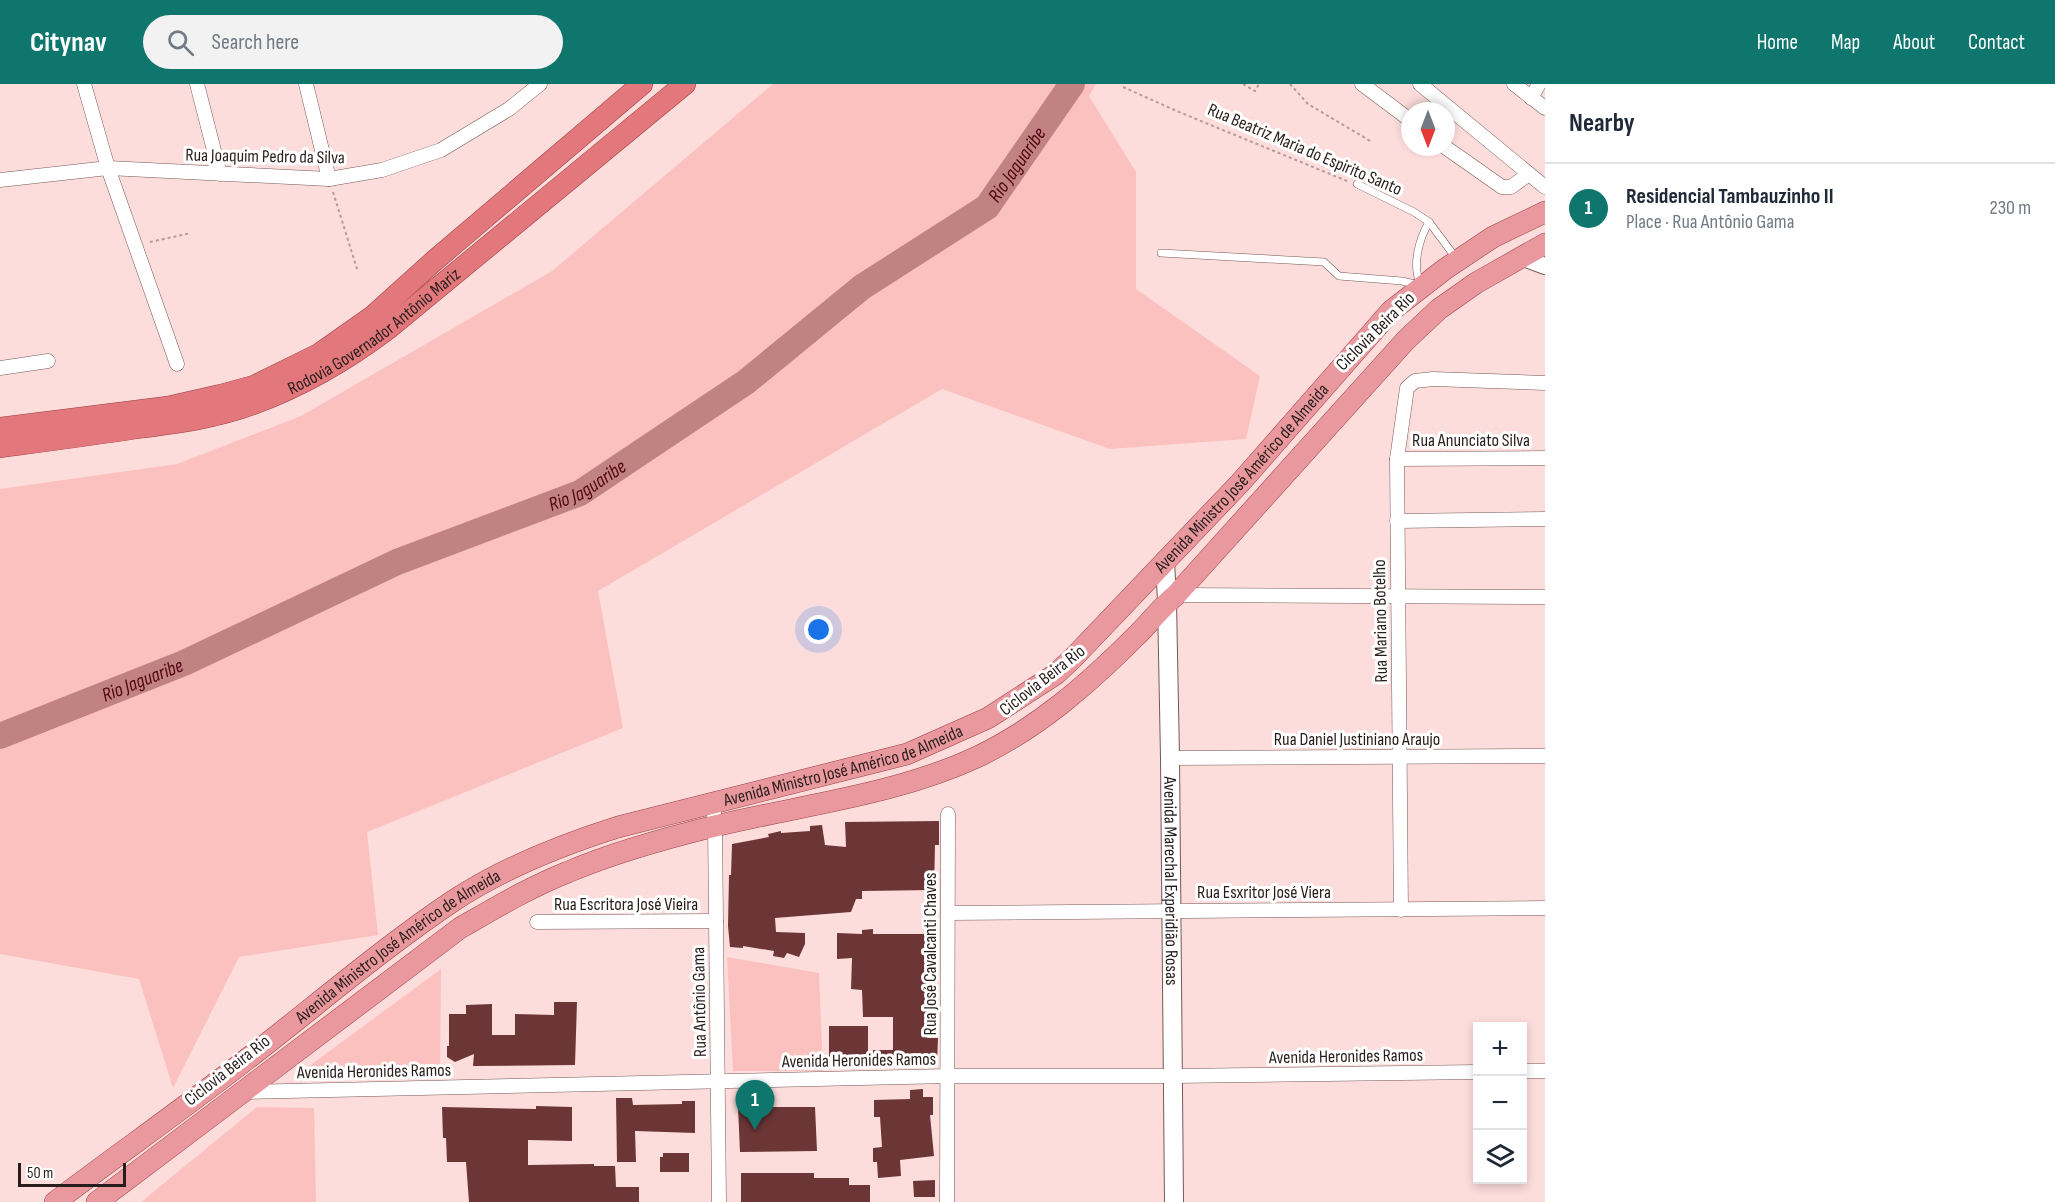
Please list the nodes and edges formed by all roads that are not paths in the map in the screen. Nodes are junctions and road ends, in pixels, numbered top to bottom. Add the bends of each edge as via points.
1 (84, 84) edge
2 (197, 84) edge
3 (306, 84) edge
4 (540, 84) edge
5 (642, 84) edge
6 (685, 84) edge
7 (1362, 84) edge
8 (1420, 84) edge
9 (1514, 84) edge
10 (1539, 84) edge
11 (1531, 98) junction
12 (1545, 108) edge
13 (1401, 113) edge
14 (1455, 154) edge
15 (108, 168) junction
16 (220, 174) junction
17 (1529, 174) junction
18 (329, 179) junction
19 (0, 180) edge
20 (1357, 184) road end
21 (1545, 187) edge
22 (1545, 212) edge
23 (1429, 222) junction
24 (1545, 244) edge
25 (1161, 253) dead end
26 (1521, 257) junction
27 (1458, 261) junction
28 (1545, 266) edge
29 (1421, 285) junction
30 (48, 361) dead end
31 (177, 364) dead end
32 (0, 368) edge
33 (1545, 383) edge
34 (0, 428) edge
35 (0, 447) edge
36 (1545, 458) edge
37 (1397, 459) junction
38 (1545, 519) edge
39 (1397, 521) junction
40 (1165, 560) junction
41 (1397, 597) junction
42 (1545, 597) edge
43 (1172, 599) junction
44 (1074, 657) junction
45 (1098, 672) junction
46 (1545, 756) edge
47 (1170, 758) junction
48 (1400, 758) junction
49 (713, 801) junction
50 (948, 814) dead end
51 (715, 826) junction
52 (1545, 908) edge
53 (1171, 910) junction
54 (1401, 910) junction
55 (948, 912) junction
56 (716, 921) junction
57 (537, 922) dead end
58 (1527, 1071) edge
59 (1545, 1071) edge
60 (1473, 1072) edge
61 (949, 1076) junction
62 (1173, 1076) junction
63 (719, 1082) junction
64 (242, 1092) junction
65 (55, 1202) edge
66 (97, 1202) edge
67 (719, 1202) edge
68 (947, 1202) edge
69 (1174, 1202) edge

1 - 15 street
2 - 16 street
3 - 18 street
4 - 18 street, Rua Joaquim Pedro da Silva via 508,109 441,150 382,170
5 - 34 highway, Rodovia Governador Antônio Mariz via 374,316 319,354 254,386 168,407
6 - 35 highway, Rodovia Governador Antônio Mariz via 389,328 326,371 251,405 216,415
7 - 13 street
8 - 17 street
9 - 11 street
10 - 11 street
11 - 12 street
14 - 17 street via 1502,187 1511,187
15 - 16 street, Rua Joaquim Pedro da Silva
15 - 19 street, Rua Joaquim Pedro da Silva
15 - 31 street
16 - 18 street, Rua Joaquim Pedro da Silva
17 - 21 street
20 - 23 lane, Rua Beatriz Maria do Espirito Santo
22 - 27 main road, Avenida Ministro José Américo de Almeida via 1493,237
23 - 27 lane, Rua Beatriz Maria do Espirito Santo
23 - 29 lane via 1421,236 1417,272
24 - 26 main road, Avenida Ministro José Américo de Almeida
25 - 29 lane via 1324,262 1339,276
26 - 28 street
26 - 43 main road, Avenida Ministro José Américo de Almeida via 1439,309 1406,340
27 - 29 main road, Avenida Ministro José Américo de Almeida
29 - 40 main road, Avenida Ministro José Américo de Almeida via 1390,311 1240,483
30 - 32 street
33 - 37 street, Rua Mariano Botelho via 1432,379 1410,383 1402,411
36 - 37 street, Rua Anunciato Silva
37 - 39 street, Rua Mariano Botelho
38 - 39 street
39 - 41 street, Rua Mariano Botelho
40 - 43 main road, Avenida Marechal Experidião Rosas
40 - 44 main road, Avenida Ministro José Américo de Almeida
41 - 42 street
41 - 43 street
41 - 48 street, Rua Mariano Botelho
43 - 45 main road, Avenida Ministro José Américo de Almeida
43 - 47 main road, Avenida Marechal Experidião Rosas
44 - 45 main road via 1092,658
44 - 49 main road, Avenida Ministro José Américo de Almeida via 1056,674 988,718 907,754
45 - 51 main road, Avenida Ministro José Américo de Almeida via 1024,732 976,757 923,778
46 - 48 street, Rua Daniel Justiniano Araujo
47 - 48 street, Rua Daniel Justiniano Araujo
47 - 53 main road, Avenida Marechal Experidião Rosas
48 - 54 street, Rua Mariano Botelho
49 - 51 street, Rua Antônio Gama
49 - 65 main road, Avenida Ministro José Américo de Almeida via 575,841 454,900
50 - 55 street, Rua José Cavalcanti Chaves
51 - 56 street, Rua Antônio Gama
51 - 64 main road, Avenida Ministro José Américo de Almeida via 569,871 509,900 460,928
52 - 54 street, Rua Esxritor José Viera
53 - 54 street, Rua Esxritor José Viera
53 - 55 street, Rua Esxritor José Viera
53 - 62 main road, Avenida Marechal Experidião Rosas
55 - 61 street, Rua José Cavalcanti Chaves
56 - 57 street, Rua Escritora José Vieira
56 - 63 street, Rua Antônio Gama
58 - 59 street
60 - 62 street, Avenida Heronides Ramos
61 - 62 street, Avenida Heronides Ramos
61 - 63 street, Avenida Heronides Ramos
61 - 68 street, Rua José Cavalcanti Chaves
62 - 69 main road, Avenida Marechal Experidião Rosas
63 - 64 street, Avenida Heronides Ramos
63 - 67 street, Rua Antônio Gama
64 - 66 main road, Avenida Ministro José Américo de Almeida

